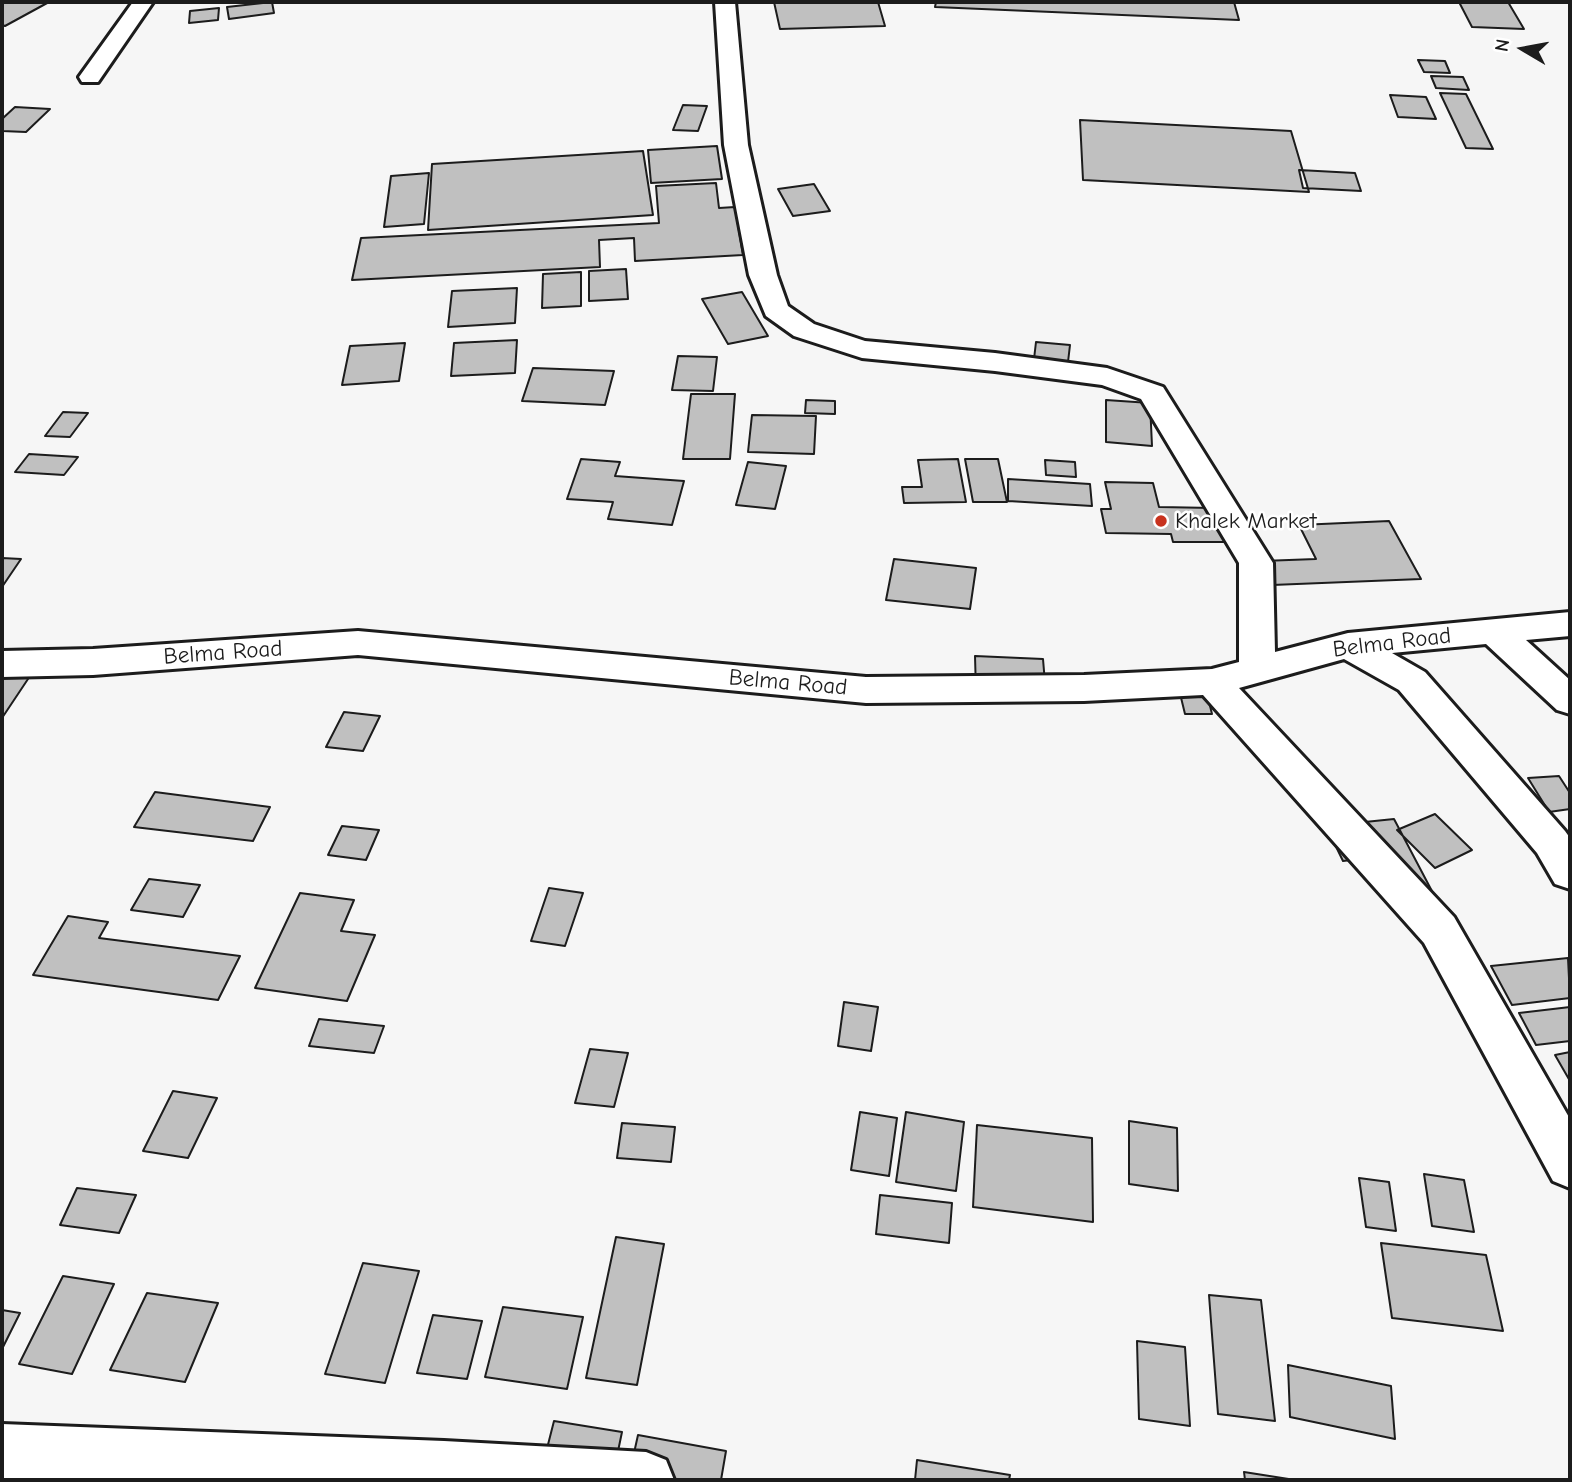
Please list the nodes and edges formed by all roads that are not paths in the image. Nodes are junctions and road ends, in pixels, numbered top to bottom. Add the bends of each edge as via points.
1 (143, 2) edge
2 (725, 2) edge
3 (90, 76) dead end
4 (1570, 624) edge
5 (1494, 631) junction
6 (1348, 645) junction
7 (2, 664) edge
8 (1257, 670) junction
9 (1212, 682) junction
10 (1570, 701) edge
11 (1570, 872) edge
12 (1570, 1164) edge
13 (2, 1452) edge
14 (389, 1474) edge
15 (646, 1480) edge

1 - 3 street
2 - 8 street via 736,145 776,310 804,330 862,349 1107,377 1152,393 1256,563
4 - 5 street, Belma Road
5 - 6 street, Belma Road
5 - 10 street
6 - 8 street, Belma Road
6 - 11 street via 1412,681 1550,842
7 - 9 street, Belma Road via 358,643 866,690
8 - 9 street, Belma Road
9 - 12 street via 1439,930
13 - 14 street
14 - 15 street

